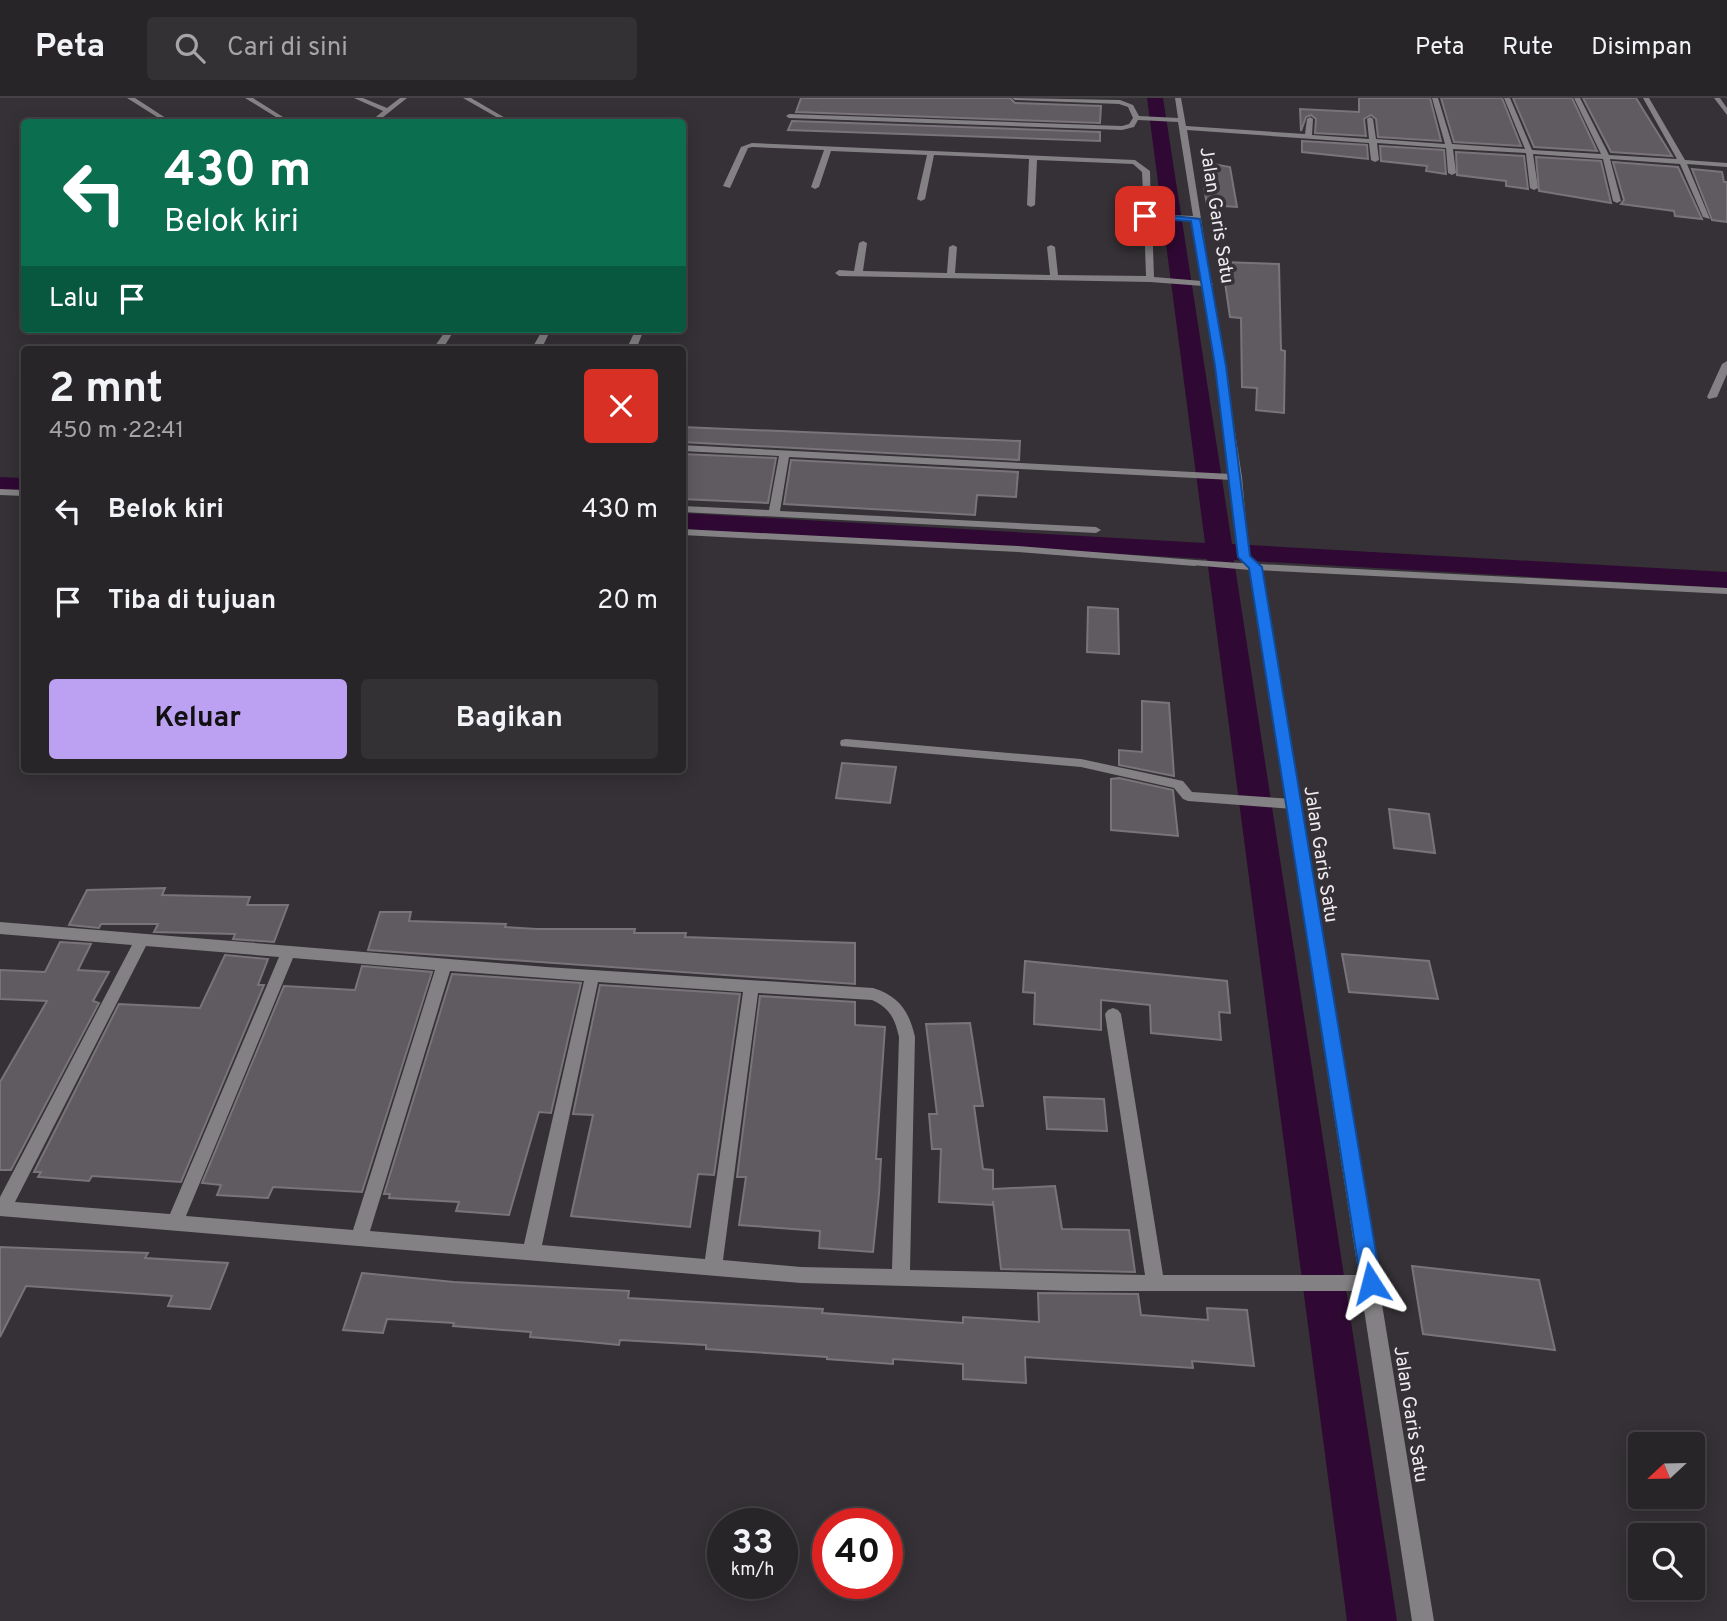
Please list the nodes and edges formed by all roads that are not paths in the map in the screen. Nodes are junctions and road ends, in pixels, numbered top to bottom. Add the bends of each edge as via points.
1 (130, 98) edge
2 (248, 98) edge
3 (356, 98) edge
4 (404, 98) edge
5 (466, 98) edge
6 (1015, 98) edge
7 (1178, 98) edge
8 (1435, 98) edge
9 (1507, 98) edge
10 (1577, 98) edge
11 (1646, 98) edge
12 (1717, 98) edge
13 (492, 99) edge
14 (477, 104) junction
15 (387, 110) junction
16 (1727, 113) edge
17 (789, 116) dead end
18 (1136, 118) junction
19 (164, 119) edge
20 (283, 119) edge
21 (376, 119) edge
22 (504, 119) edge
23 (1310, 119) dead end
24 (1370, 119) dead end
25 (1179, 123) junction
26 (1308, 136) junction
27 (1373, 140) junction
28 (1449, 145) junction
29 (828, 148) junction
30 (1529, 151) junction
31 (932, 153) junction
32 (1033, 157) junction
33 (1606, 157) junction
34 (1375, 160) dead end
35 (1682, 162) junction
36 (1727, 165) edge
37 (1452, 173) dead end
38 (727, 186) dead end
39 (814, 187) dead end
40 (1534, 188) dead end
41 (921, 199) dead end
42 (1617, 201) dead end
43 (1031, 205) dead end
44 (1145, 216) junction
45 (1707, 217) dead end
46 (1191, 218) junction
47 (863, 243) dead end
48 (953, 247) dead end
49 (1051, 247) dead end
50 (839, 273) dead end
51 (859, 274) junction
52 (951, 275) junction
53 (1054, 278) junction
54 (1150, 279) junction
55 (1209, 284) junction
56 (1727, 364) edge
57 (1712, 397) dead end
58 (686, 448) edge
59 (784, 454) junction
60 (1237, 477) junction
61 (0, 492) edge
62 (21, 493) edge
63 (686, 509) edge
64 (774, 514) junction
65 (1096, 530) dead end
66 (686, 532) edge
67 (1246, 564) junction
68 (1727, 591) edge
69 (846, 743) dead end
70 (1293, 804) junction
71 (1, 929) edge
72 (142, 940) junction
73 (289, 950) junction
74 (444, 967) junction
75 (592, 977) junction
76 (751, 987) junction
77 (1113, 1014) dead end
78 (2, 1208) edge
79 (174, 1222) junction
80 (359, 1237) junction
81 (531, 1253) junction
82 (713, 1268) junction
83 (901, 1276) junction
84 (1155, 1282) junction
85 (1371, 1283) junction
86 (1423, 1621) edge

1 - 19 street
2 - 20 street
3 - 15 street
4 - 15 street
5 - 14 street
6 - 18 street via 1120,102 1131,106
7 - 25 street, Jalan Garis Satu
8 - 28 street
9 - 30 street
10 - 33 street
11 - 35 street
12 - 16 street
13 - 14 street
14 - 22 street
15 - 21 street
17 - 18 street via 1122,128 1132,126
18 - 25 street
23 - 26 street
24 - 27 street
25 - 26 street via 1297,139
25 - 46 street, Jalan Garis Satu
26 - 27 street
27 - 28 street
27 - 34 street
28 - 30 street
28 - 37 street
29 - 31 street
29 - 38 street via 747,146
29 - 39 street
30 - 33 street
30 - 40 street
31 - 32 street
31 - 41 street
32 - 43 street
32 - 44 street via 1140,164 1146,171
33 - 35 street
33 - 42 street
35 - 36 street
35 - 45 street
44 - 46 street
44 - 54 street
46 - 55 street, Jalan Garis Satu
47 - 51 street
48 - 52 street
49 - 53 street
50 - 51 street
51 - 52 street
52 - 53 street
53 - 54 street
54 - 55 street
55 - 60 street, Jalan Garis Satu
56 - 57 street
58 - 59 street
59 - 60 street
59 - 64 street
60 - 67 street, Jalan Garis Satu
61 - 62 street
63 - 64 street
64 - 65 street
66 - 67 street
67 - 68 street
67 - 70 street, Jalan Garis Satu
69 - 70 street via 1081,762 1178,784 1188,796
70 - 85 street, Jalan Garis Satu
71 - 72 street
72 - 73 street
72 - 78 street
73 - 74 street
73 - 79 street
74 - 75 street
74 - 80 street
75 - 76 street
75 - 81 street
76 - 82 street
76 - 83 street via 873,994 887,998 902,1016 907,1037
77 - 84 street
78 - 79 street
79 - 80 street
80 - 81 street
81 - 82 street
82 - 83 street via 801,1276
83 - 84 street
84 - 85 street
85 - 86 street, Jalan Garis Satu

